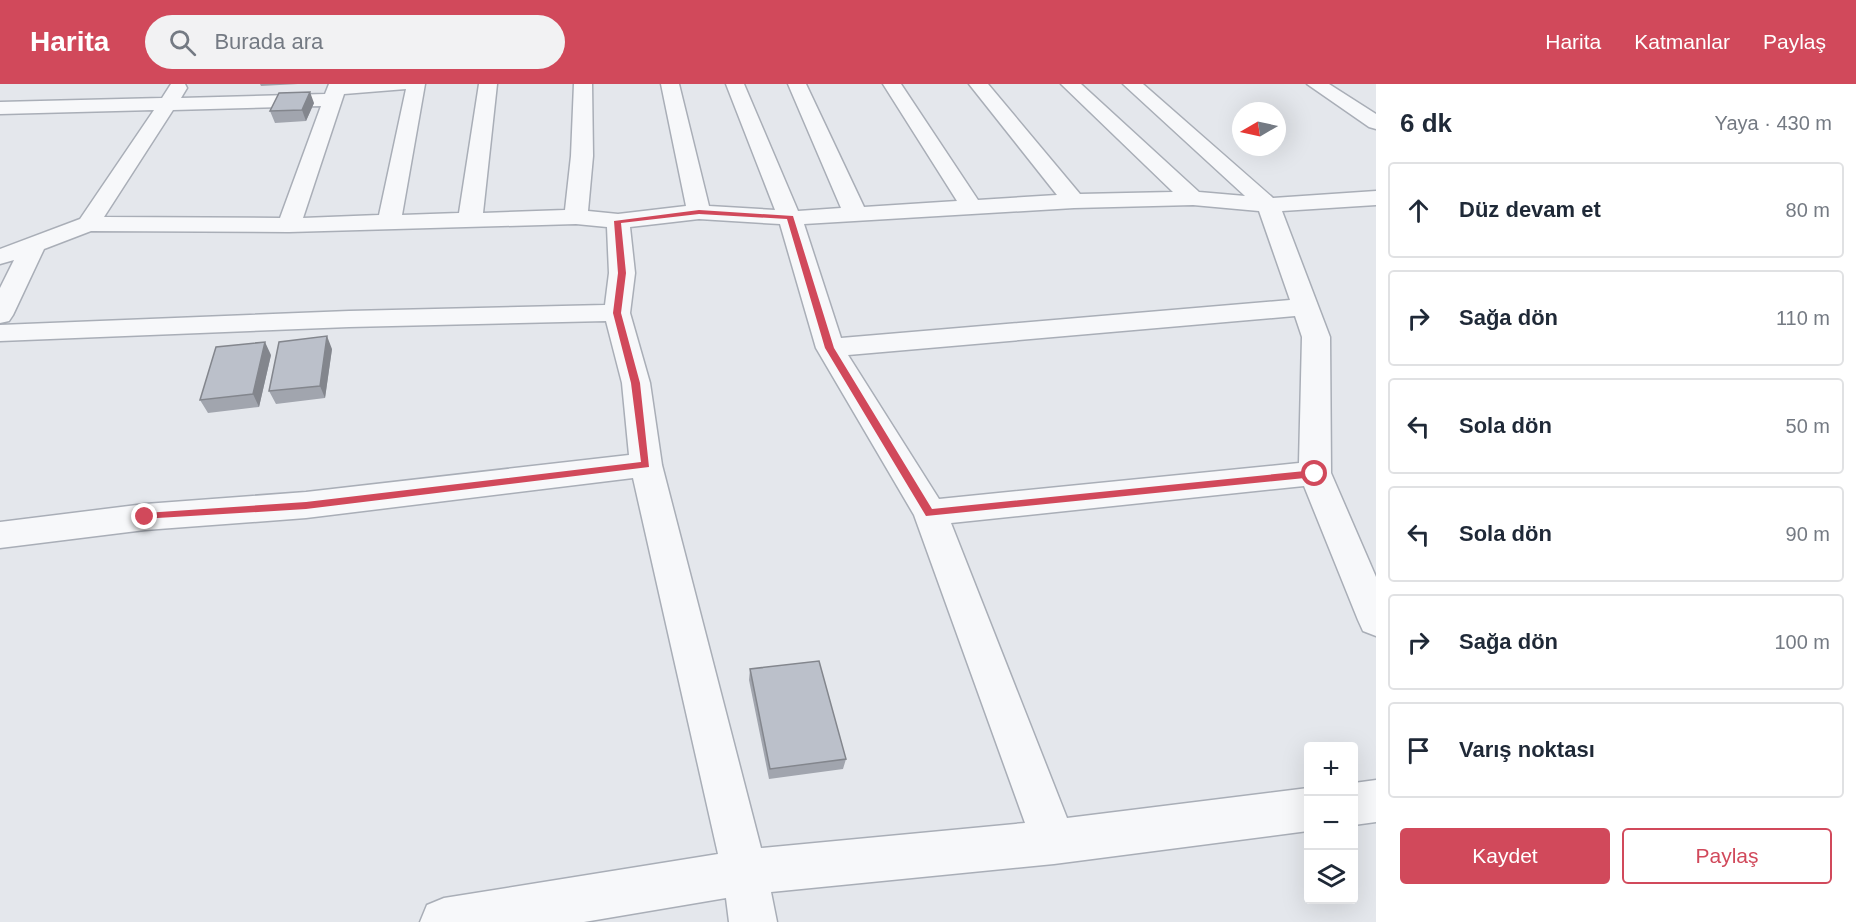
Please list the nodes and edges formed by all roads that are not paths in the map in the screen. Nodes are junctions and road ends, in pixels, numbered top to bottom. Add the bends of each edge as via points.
1 (180, 84) edge
2 (403, 84) edge
3 (416, 84) edge
4 (488, 84) edge
5 (583, 84) edge
6 (670, 84) edge
7 (735, 84) edge
8 (797, 84) edge
9 (892, 84) edge
10 (978, 84) edge
11 (1070, 84) edge
12 (1132, 84) edge
13 (1316, 84) edge
14 (336, 91) edge
15 (168, 102) junction
16 (0, 108) edge
17 (1376, 123) edge
18 (1193, 198) junction
19 (1376, 198) edge
20 (1074, 201) junction
21 (1268, 205) junction
22 (973, 208) junction
23 (699, 212) junction
24 (855, 213) junction
25 (576, 217) junction
26 (790, 218) junction
27 (470, 220) junction
28 (618, 221) junction
29 (389, 223) junction
30 (88, 224) junction
31 (289, 225) junction
32 (34, 244) junction
33 (0, 257) edge
34 (1305, 307) junction
35 (617, 313) junction
36 (0, 315) edge
37 (0, 333) edge
38 (830, 348) junction
39 (646, 465) junction
40 (1315, 474) junction
41 (930, 513) junction
42 (0, 534) edge
43 (1376, 620) edge
44 (1376, 801) edge
45 (1358, 803) edge
46 (1304, 811) edge
47 (1054, 842) junction
48 (745, 872) junction
49 (444, 922) edge
50 (753, 922) edge

1 - 15 street
2 - 14 street
3 - 29 street
4 - 27 street
5 - 25 street
6 - 23 street
7 - 26 street
8 - 24 street
9 - 22 street
10 - 20 street
11 - 18 street
12 - 21 street
13 - 17 street
14 - 15 street
14 - 31 street
15 - 16 street
15 - 30 street
18 - 20 street
18 - 21 street
19 - 21 street
20 - 22 street
21 - 34 street
22 - 24 street
23 - 26 street
23 - 28 street
24 - 26 street
25 - 27 street
25 - 28 street
26 - 38 street
27 - 29 street
28 - 35 street via 622,273
29 - 31 street
30 - 31 street
30 - 32 street
32 - 33 street
32 - 36 street
34 - 38 street
34 - 40 street via 1316,337
35 - 37 street
35 - 39 street via 636,383
38 - 41 street
39 - 42 street via 306,506 145,517
39 - 48 street
40 - 41 street
40 - 43 street
41 - 47 street
44 - 45 street
46 - 47 street
47 - 48 street
48 - 49 street
48 - 50 street

